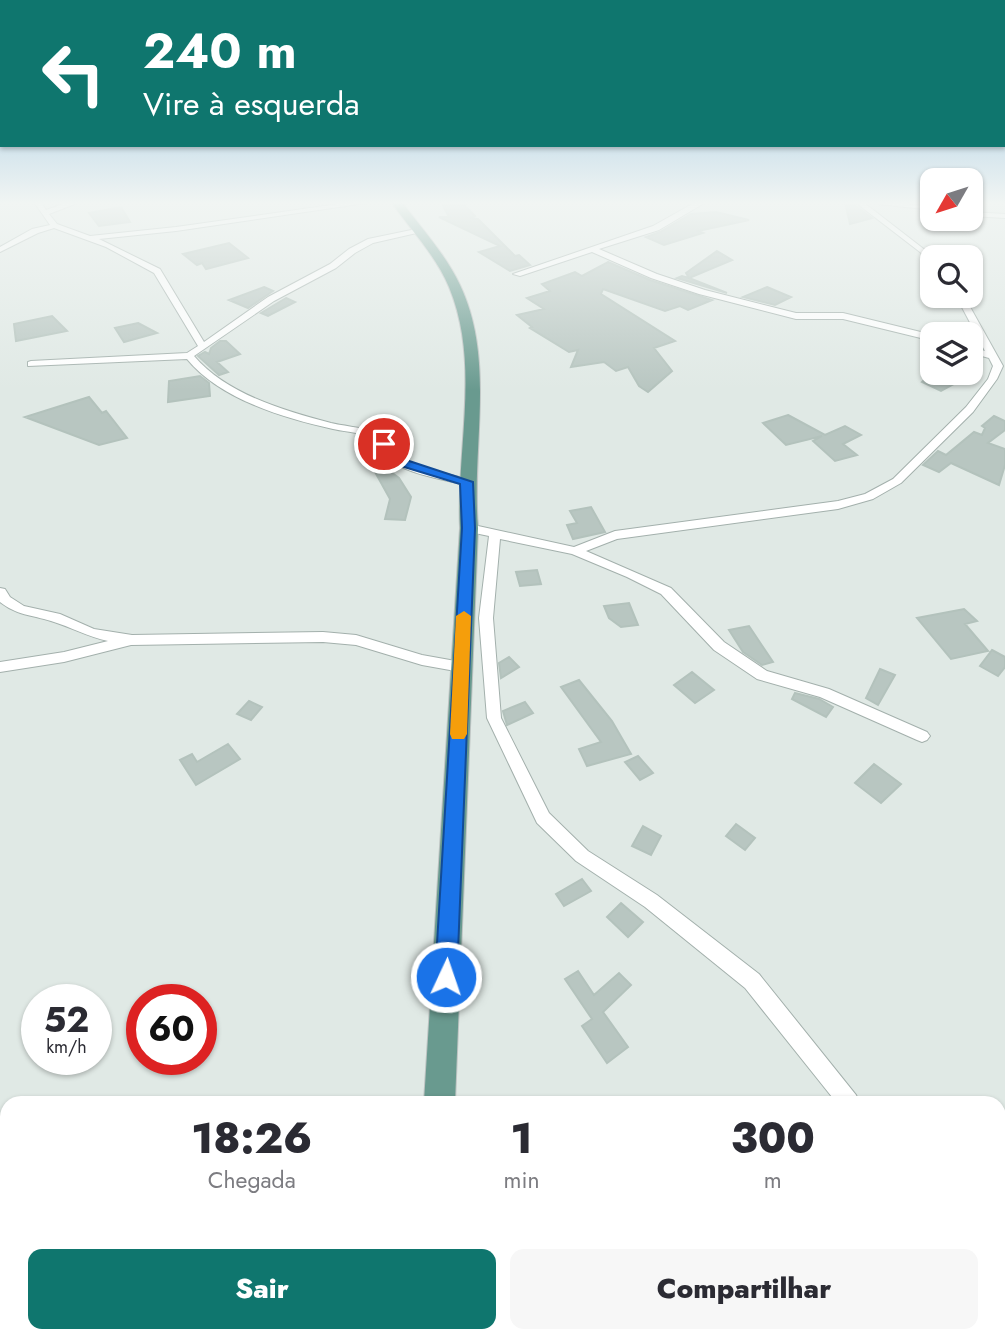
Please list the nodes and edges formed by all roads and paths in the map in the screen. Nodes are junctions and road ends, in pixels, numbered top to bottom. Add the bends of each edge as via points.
1 (148, 265) edge
2 (336, 265) edge
3 (443, 265) edge
4 (545, 265) edge
5 (628, 265) edge
6 (517, 274) dead end
7 (967, 308) edge
8 (920, 335) edge
9 (202, 346) junction
10 (983, 353) edge
11 (189, 356) junction
12 (993, 356) junction
13 (31, 364) dead end
14 (466, 482) junction
15 (469, 528) junction
16 (495, 533) junction
17 (575, 551) junction
18 (0, 592) edge
19 (132, 640) junction
20 (0, 667) edge
21 (461, 667) junction
22 (922, 736) dead end
23 (440, 1096) edge
24 (844, 1096) edge

1 - 9 street via 157,271
2 - 9 street via 271,299
3 - 14 main road via 465,311 474,390
4 - 6 street
5 - 8 street via 702,292 796,316 844,316
7 - 12 street
9 - 11 street
10 - 12 street
11 - 13 street
11 - 14 street via 195,366 233,391 330,426 368,430 382,436 382,451 392,459
12 - 17 street via 998,366 991,384 897,481 865,500 615,535
14 - 15 main road
15 - 16 street
15 - 21 main road
16 - 17 street
16 - 24 street via 486,618 494,718 543,818 582,856 651,901 752,981
17 - 22 street via 666,591 719,646 762,675 824,693
18 - 19 street via 20,610 55,617 92,633
19 - 20 street
19 - 21 street via 334,638
21 - 23 main road

